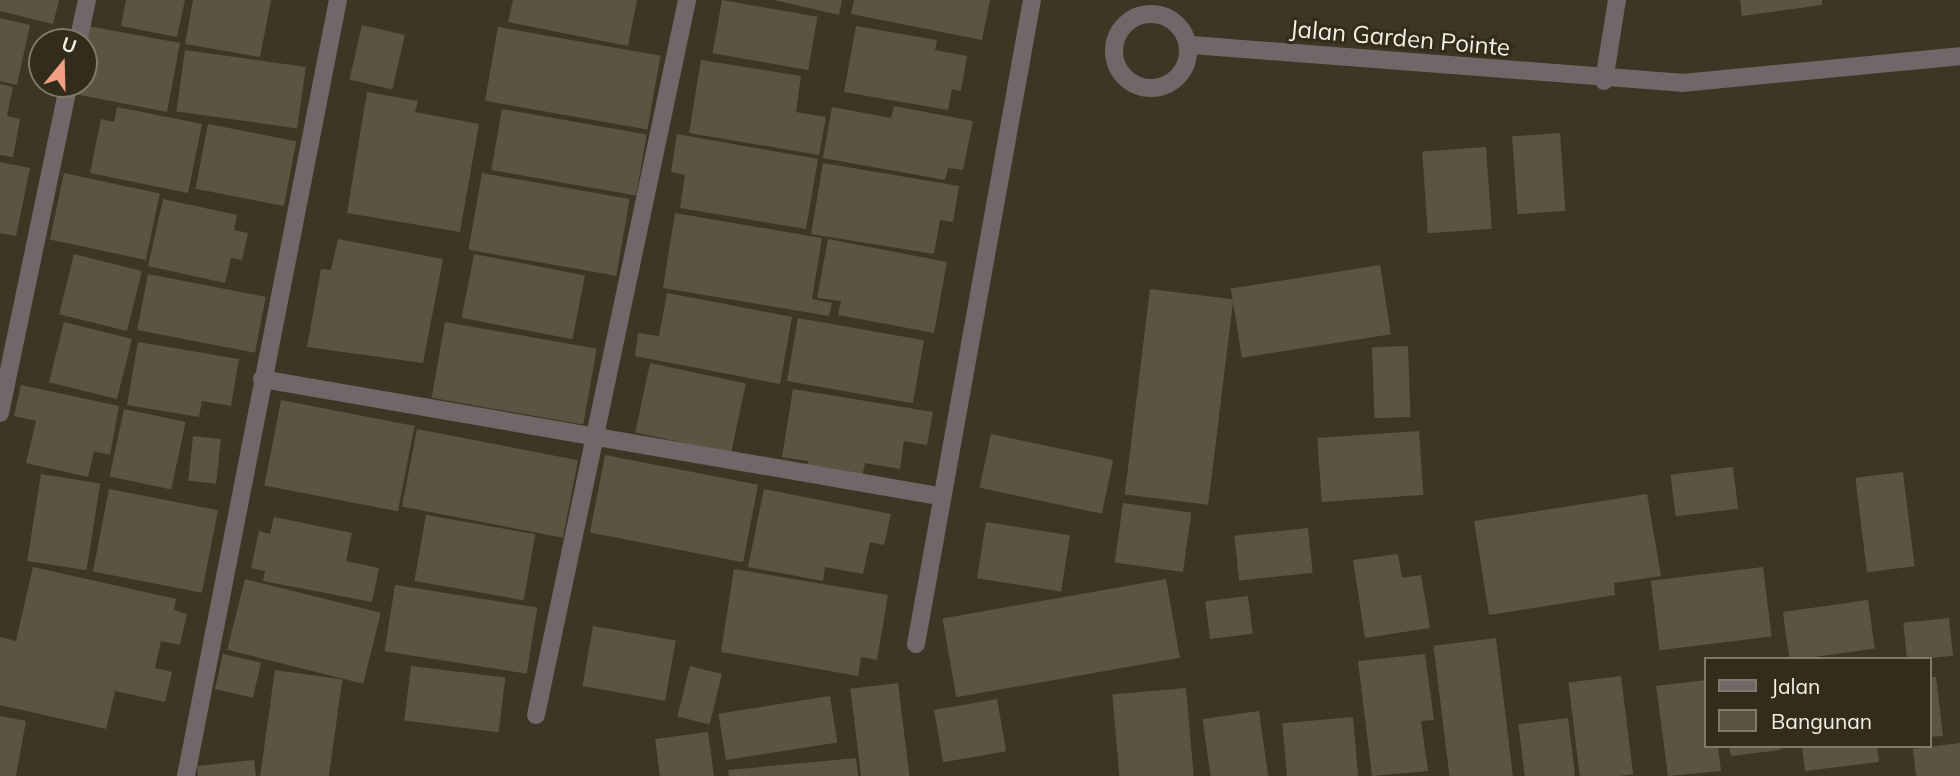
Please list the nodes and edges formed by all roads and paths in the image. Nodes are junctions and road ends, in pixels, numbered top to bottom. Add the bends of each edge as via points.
1 (87, 0) edge
2 (338, 0) edge
3 (687, 0) edge
4 (1032, 0) edge
5 (1617, 0) edge
6 (81, 28) edge
7 (1192, 45) junction
8 (1960, 56) edge
9 (1604, 81) junction
10 (66, 98) edge
11 (262, 379) junction
12 (0, 413) edge
13 (597, 439) junction
14 (939, 496) junction
15 (916, 644) dead end
16 (536, 715) dead end
17 (186, 776) edge

1 - 6 street
2 - 11 street
3 - 13 street
4 - 14 street
5 - 9 street
7 - 7 street via 1177,75 1151,89 1125,80 1115,56 1121,30 1146,14 1171,19
7 - 9 street, Jalan Garden Pointe
8 - 9 street, Jalan Garden Pointe via 1754,79
10 - 12 street
11 - 13 street
11 - 17 street
13 - 14 street
13 - 16 street
14 - 15 street

